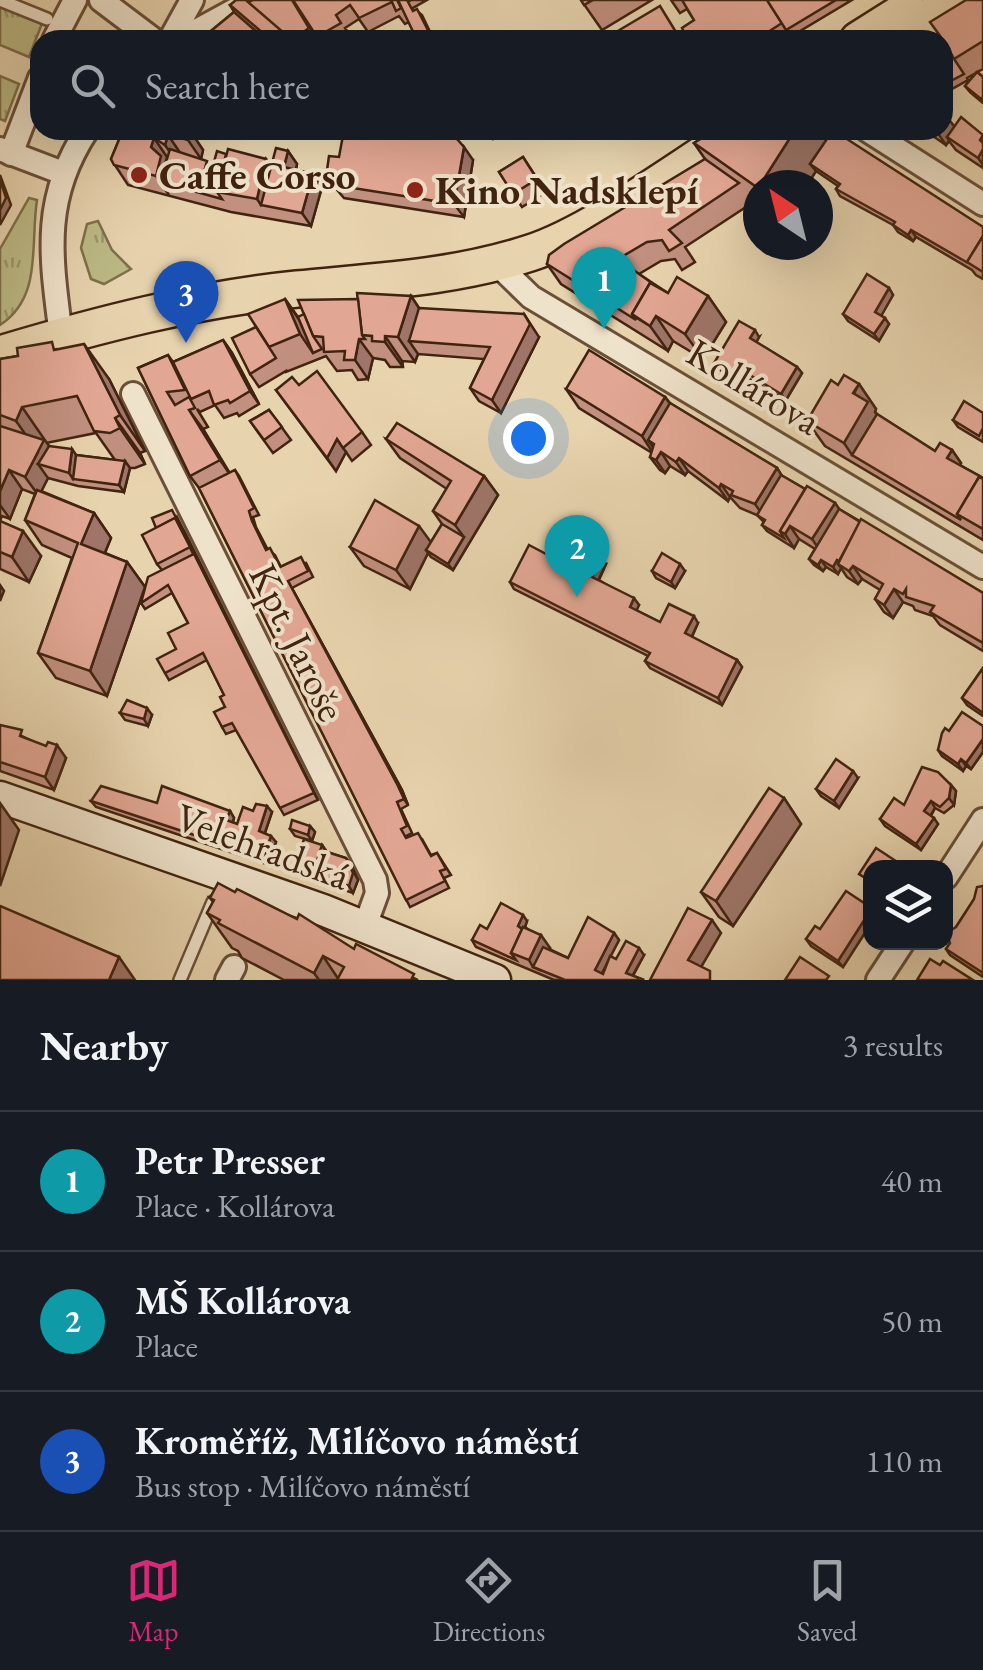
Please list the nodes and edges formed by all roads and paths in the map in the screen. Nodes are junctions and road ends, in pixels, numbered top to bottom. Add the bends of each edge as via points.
1 (0, 0) edge
2 (75, 0) edge
3 (101, 0) edge
4 (192, 0) edge
5 (253, 0) edge
6 (920, 0) edge
7 (957, 0) edge
8 (50, 29) edge
9 (141, 30) edge
10 (176, 30) edge
11 (198, 30) edge
12 (874, 30) edge
13 (907, 30) edge
14 (30, 99) edge
15 (81, 140) edge
16 (694, 140) edge
17 (724, 140) edge
18 (883, 140) edge
19 (6, 151) edge
20 (62, 172) junction
21 (983, 204) edge
22 (494, 261) junction
23 (61, 336) junction
24 (0, 354) edge
25 (133, 394) dead end
26 (983, 566) edge
27 (0, 797) edge
28 (983, 820) edge
29 (953, 866) edge
30 (226, 875) junction
31 (365, 926) junction
32 (898, 950) edge
33 (180, 980) edge
34 (495, 980) edge
35 (878, 980) edge

1 - 8 lane
2 - 8 street
3 - 9 street
4 - 10 street
5 - 11 street
6 - 12 main road
7 - 13 main road
14 - 19 street
15 - 20 street
16 - 22 main road
17 - 22 main road via 570,235
18 - 21 street
19 - 20 street
20 - 23 street via 52,234
22 - 23 main road via 423,279 232,298
22 - 26 street, Kollárova via 531,298
23 - 24 main road
25 - 31 street, Kpt. Jaroše via 375,880
27 - 30 main road, Velehradská
28 - 29 street
30 - 31 main road, Velehradská
30 - 33 lane
31 - 34 main road, Velehradská
32 - 35 street

